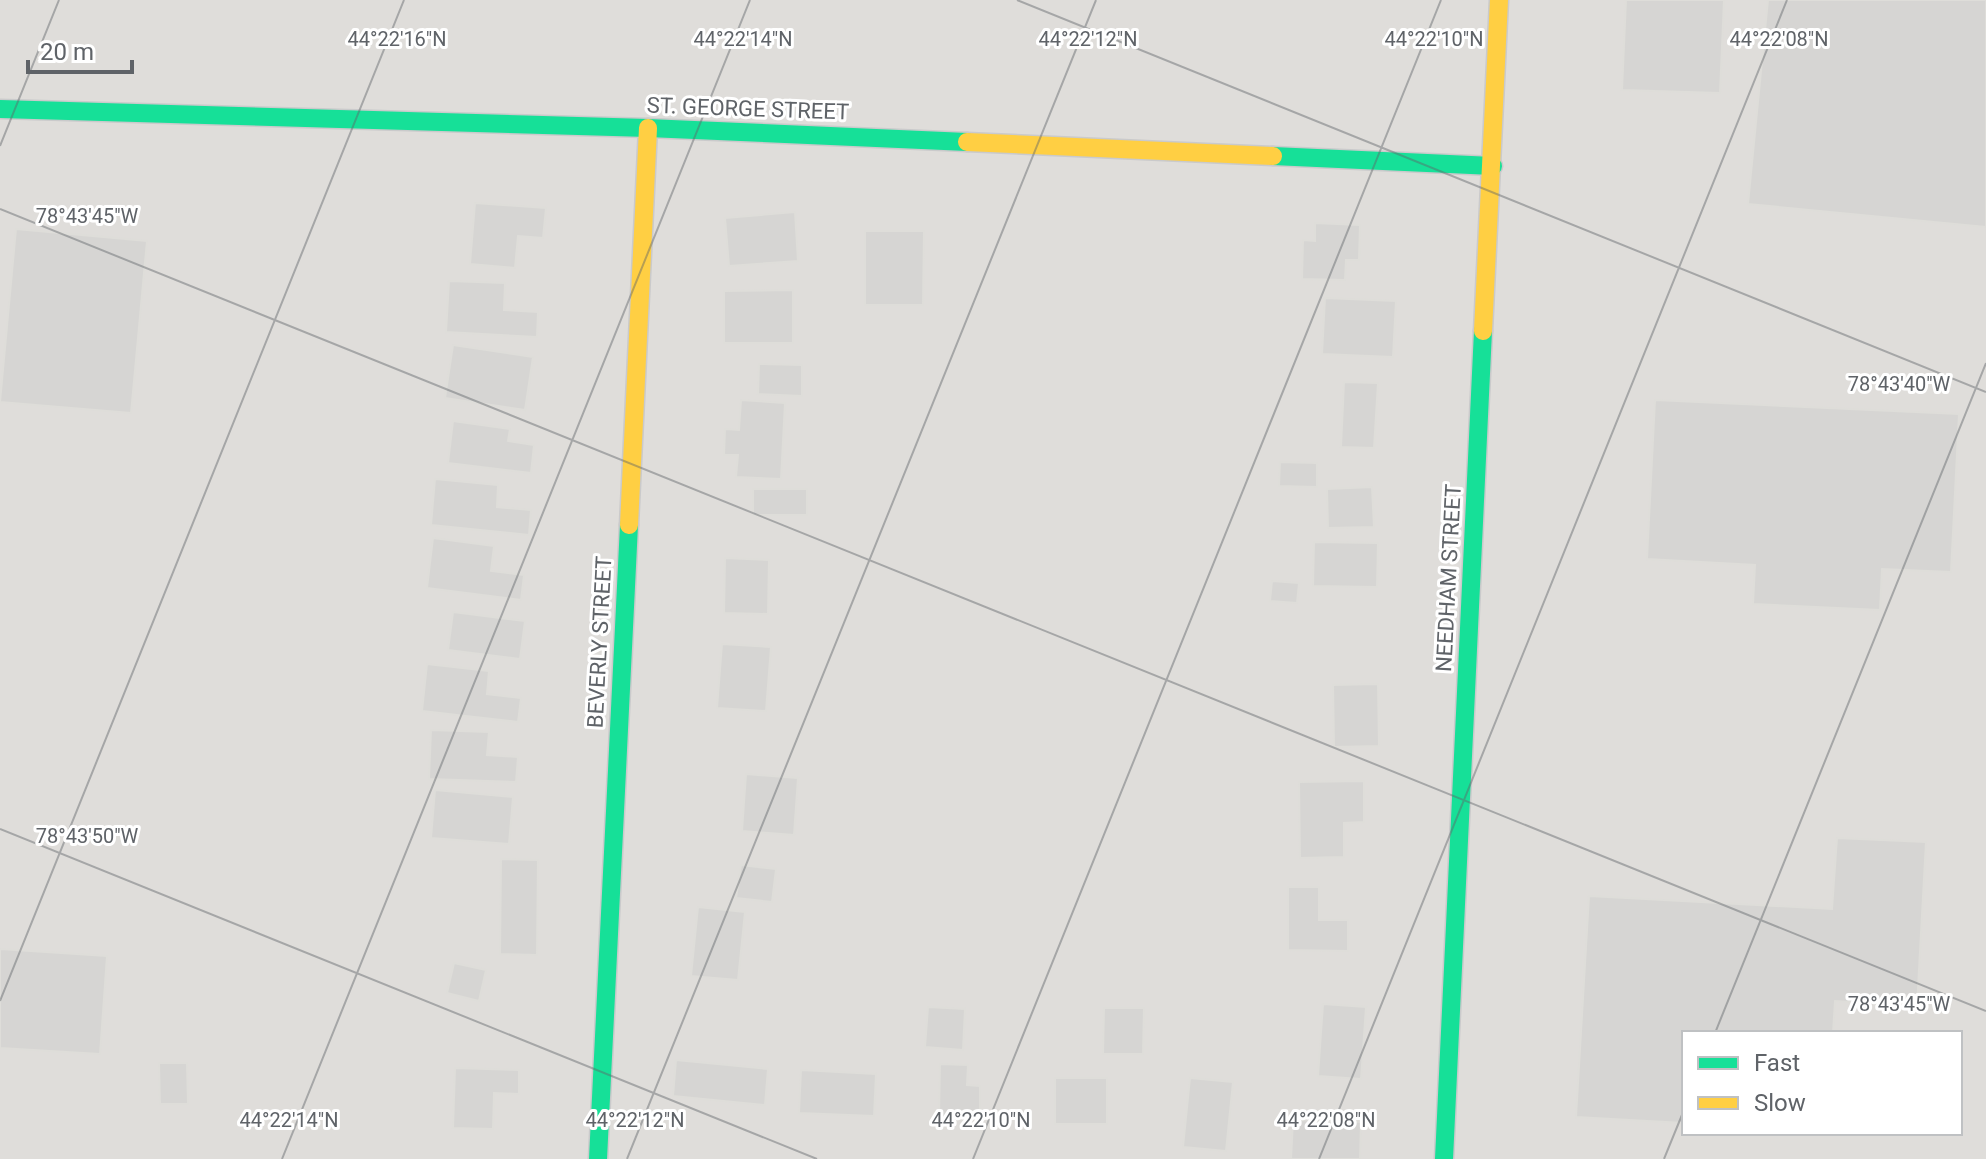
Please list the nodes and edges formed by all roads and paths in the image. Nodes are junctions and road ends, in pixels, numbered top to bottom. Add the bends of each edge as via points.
1 (1499, 0) edge
2 (0, 109) edge
3 (648, 128) junction
4 (1493, 166) junction
5 (598, 1159) edge
6 (1444, 1159) edge

1 - 4 street, NEEDHAM STREET
2 - 3 street, ST. GEORGE STREET
3 - 4 street, ST. GEORGE STREET
3 - 5 street, BEVERLY STREET
4 - 6 street, NEEDHAM STREET

